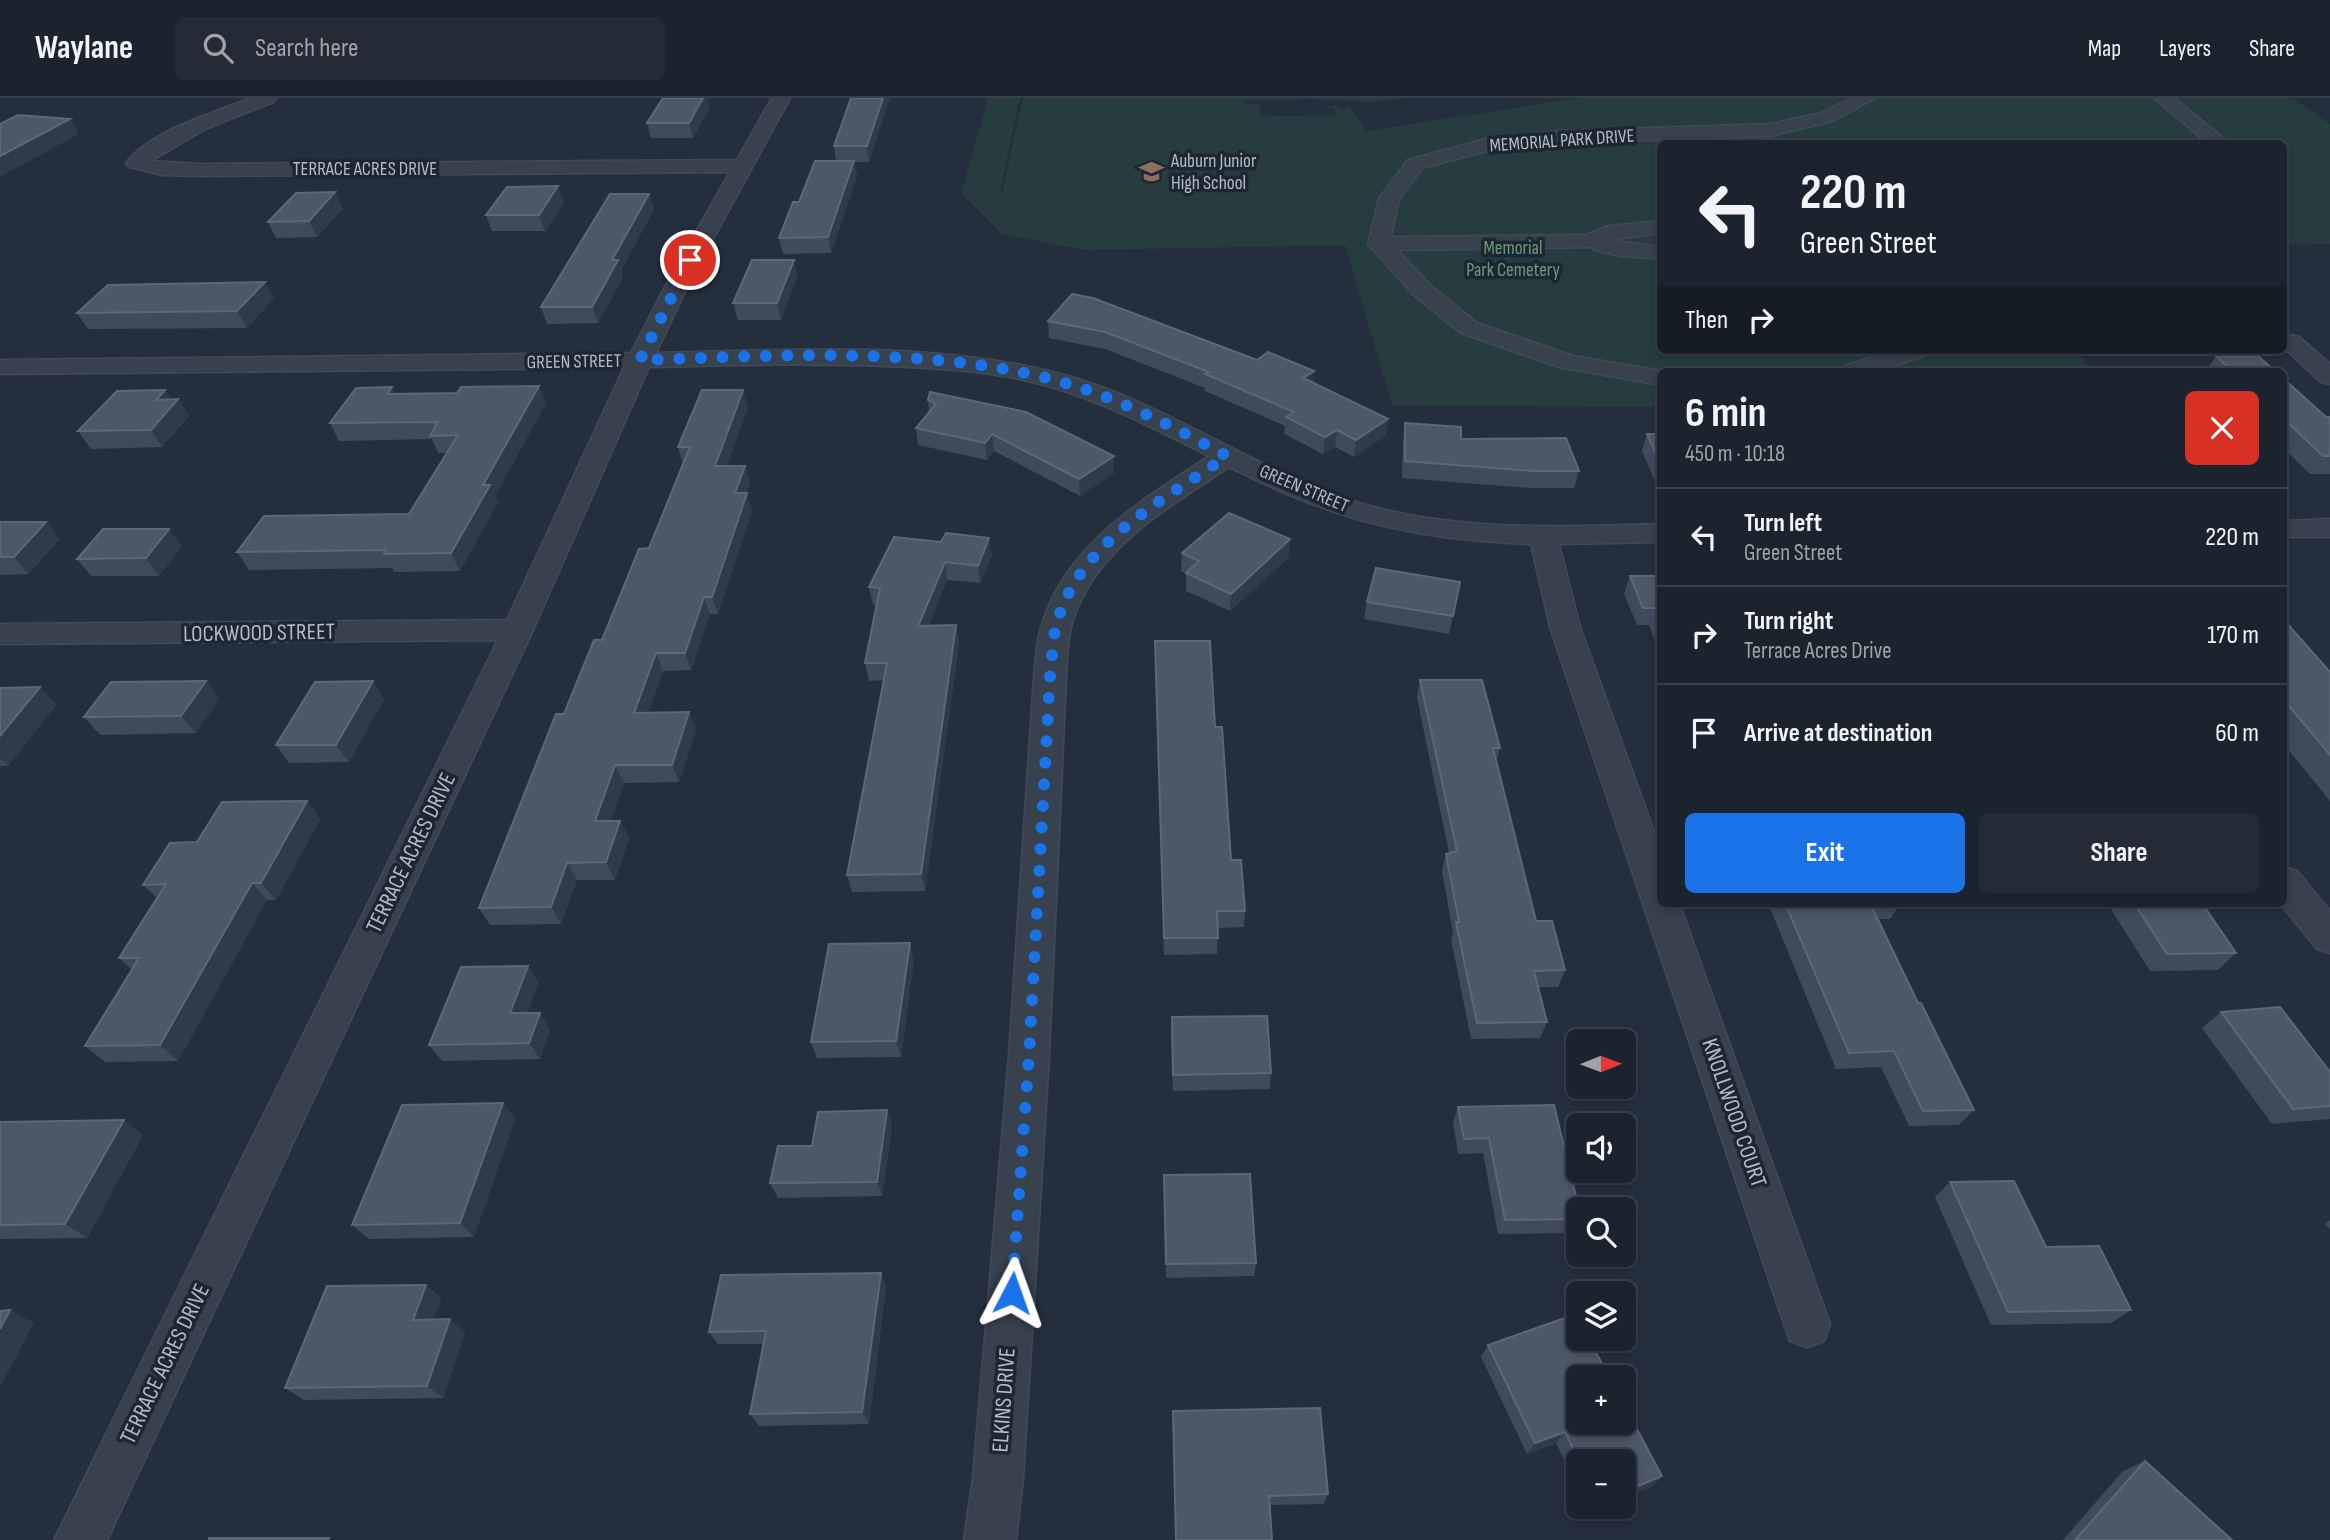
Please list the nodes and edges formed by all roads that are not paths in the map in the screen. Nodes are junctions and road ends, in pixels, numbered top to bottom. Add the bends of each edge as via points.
1 (267, 98) edge
2 (781, 98) edge
3 (1866, 98) edge
4 (2163, 98) edge
5 (2216, 140) edge
6 (742, 166) junction
7 (1657, 227) edge
8 (1589, 241) junction
9 (1378, 244) junction
10 (1657, 253) edge
11 (2291, 342) dead end
12 (1906, 354) edge
13 (640, 360) junction
14 (0, 367) edge
15 (1863, 368) edge
16 (1657, 377) edge
17 (2330, 377) edge
18 (1227, 456) junction
19 (2287, 528) edge
20 (2330, 528) edge
21 (1657, 533) edge
22 (1543, 536) junction
23 (518, 630) junction
24 (0, 634) edge
25 (2287, 885) edge
26 (1657, 892) edge
27 (1662, 907) edge
28 (2330, 938) edge
29 (1807, 1324) dead end
30 (80, 1540) edge
31 (990, 1540) edge

1 - 6 street, TERRACE ACRES DRIVE via 187,130 136,163 199,170
2 - 6 street, TERRACE ACRES DRIVE
3 - 9 street, MEMORIAL PARK DRIVE via 1827,117 1771,130 1560,137 1486,145 1415,164 1389,199
4 - 5 street
6 - 13 street, TERRACE ACRES DRIVE
7 - 8 street via 1609,232
8 - 9 street
8 - 10 street
9 - 16 street via 1423,291 1469,328 1568,362
11 - 17 street
12 - 15 street
13 - 14 street, GREEN STREET
13 - 18 street, GREEN STREET via 847,357 967,363 1048,378 1098,394
13 - 23 street, TERRACE ACRES DRIVE
18 - 22 street, GREEN STREET via 1318,499 1379,518 1447,531
18 - 31 street, ELKINS DRIVE via 1115,535 1077,575 1057,623 1050,677 1029,1056
19 - 20 street
21 - 22 street, GREEN STREET
22 - 26 street, KNOLLWOOD COURT via 1565,627
23 - 24 street, LOCKWOOD STREET
23 - 30 street, TERRACE ACRES DRIVE
25 - 28 street
27 - 29 street, KNOLLWOOD COURT

